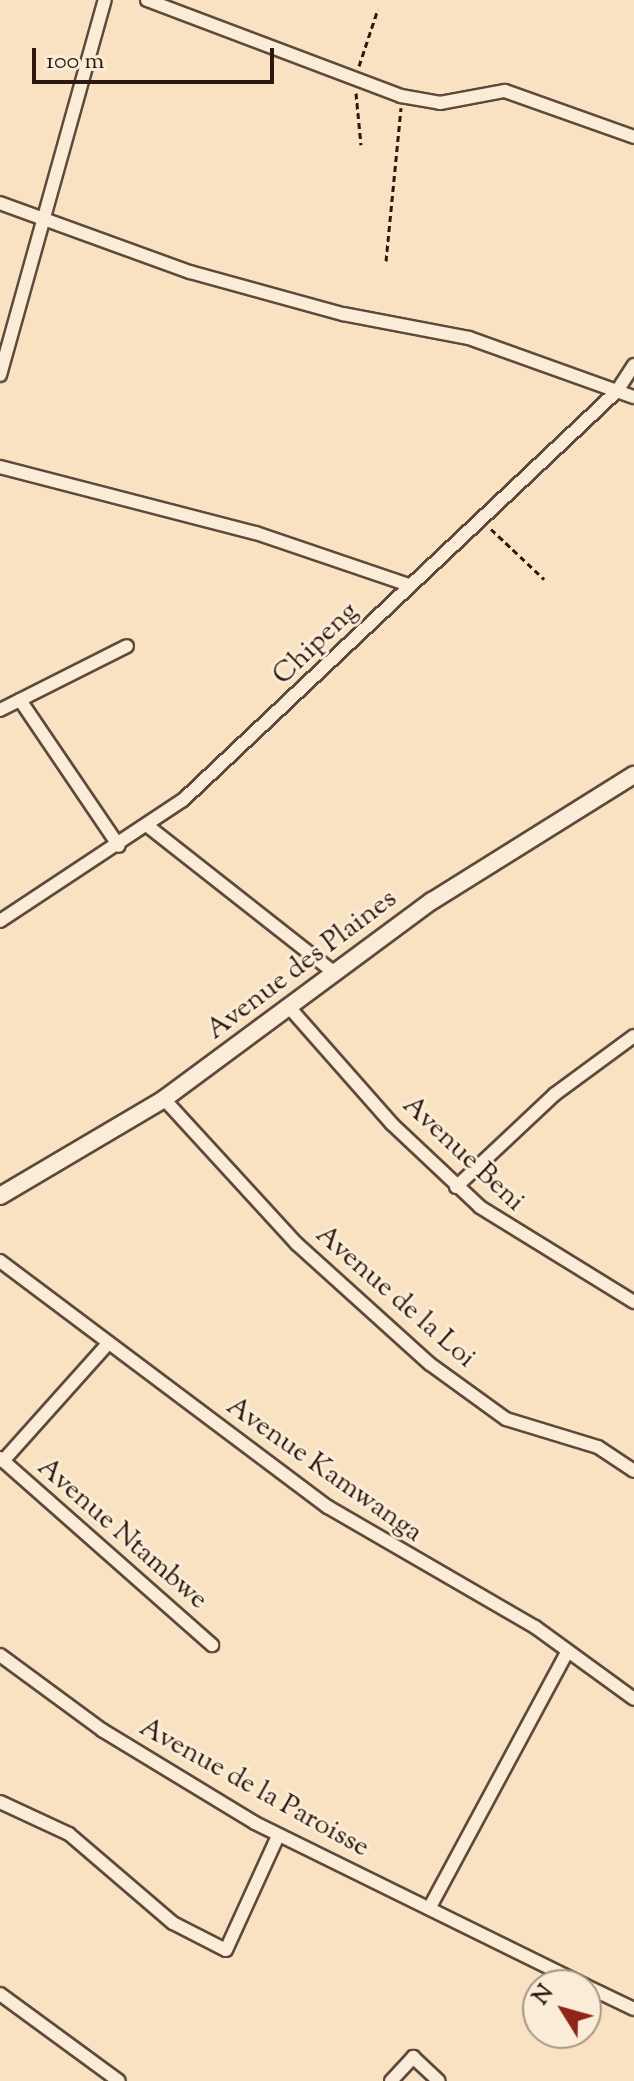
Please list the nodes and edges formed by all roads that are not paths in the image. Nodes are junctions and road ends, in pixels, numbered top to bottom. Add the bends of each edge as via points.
1 (105, 0) edge
2 (147, 0) edge
3 (634, 137) edge
4 (0, 203) edge
5 (45, 219) junction
6 (634, 365) edge
7 (0, 375) edge
8 (617, 391) junction
9 (634, 397) edge
10 (0, 467) edge
11 (409, 585) junction
12 (127, 646) dead end
13 (20, 700) junction
14 (0, 710) edge
15 (634, 775) edge
16 (149, 827) junction
17 (119, 846) junction
18 (0, 921) edge
19 (332, 971) junction
20 (288, 1006) junction
21 (634, 1036) edge
22 (164, 1099) junction
23 (456, 1187) junction
24 (0, 1196) edge
25 (0, 1261) edge
26 (634, 1302) edge
27 (106, 1346) junction
28 (2, 1460) edge
29 (634, 1471) edge
30 (212, 1645) dead end
31 (567, 1652) junction
32 (0, 1655) edge
33 (634, 1699) edge
34 (3, 1803) edge
35 (0, 1819) edge
36 (278, 1836) junction
37 (431, 1905) junction
38 (553, 1969) edge
39 (0, 1994) edge
40 (602, 1994) edge
41 (634, 2009) edge
42 (119, 2081) edge
43 (391, 2081) edge
44 (439, 2081) edge

1 - 5 street
2 - 3 street via 401,96 440,103 505,91
4 - 5 street
5 - 7 street
5 - 8 street via 190,272 343,314 469,338
6 - 8 street, Chipeng
8 - 9 street
8 - 11 street, Chipeng
10 - 11 street via 256,533
11 - 16 street, Chipeng
12 - 13 street
13 - 14 street
13 - 17 street
15 - 19 street, Avenue des Plaines via 499,855
16 - 17 street, Chipeng
16 - 19 street
17 - 18 street, Chipeng
19 - 20 street, Avenue des Plaines
20 - 22 street, Avenue des Plaines
20 - 23 street, Avenue Beni
21 - 23 street via 555,1094
22 - 24 street, Avenue des Plaines
22 - 29 street, Avenue de la Loi via 297,1244 430,1364 506,1419 598,1447
23 - 26 street, Avenue Beni via 510,1232
25 - 27 street, Avenue Kamwanga
27 - 28 street
27 - 31 street, Avenue Kamwanga via 380,1542 512,1613
28 - 30 street, Avenue Ntambwe
31 - 33 street, Avenue Kamwanga
31 - 37 street
32 - 36 street, Avenue de la Paroisse via 158,1767
34 - 35 street
34 - 36 street via 69,1834 173,1923 226,1950
36 - 37 street, Avenue de la Paroisse
37 - 38 street, Avenue de la Paroisse
39 - 42 street
40 - 41 street, Avenue de la Paroisse
43 - 44 street via 413,2057

